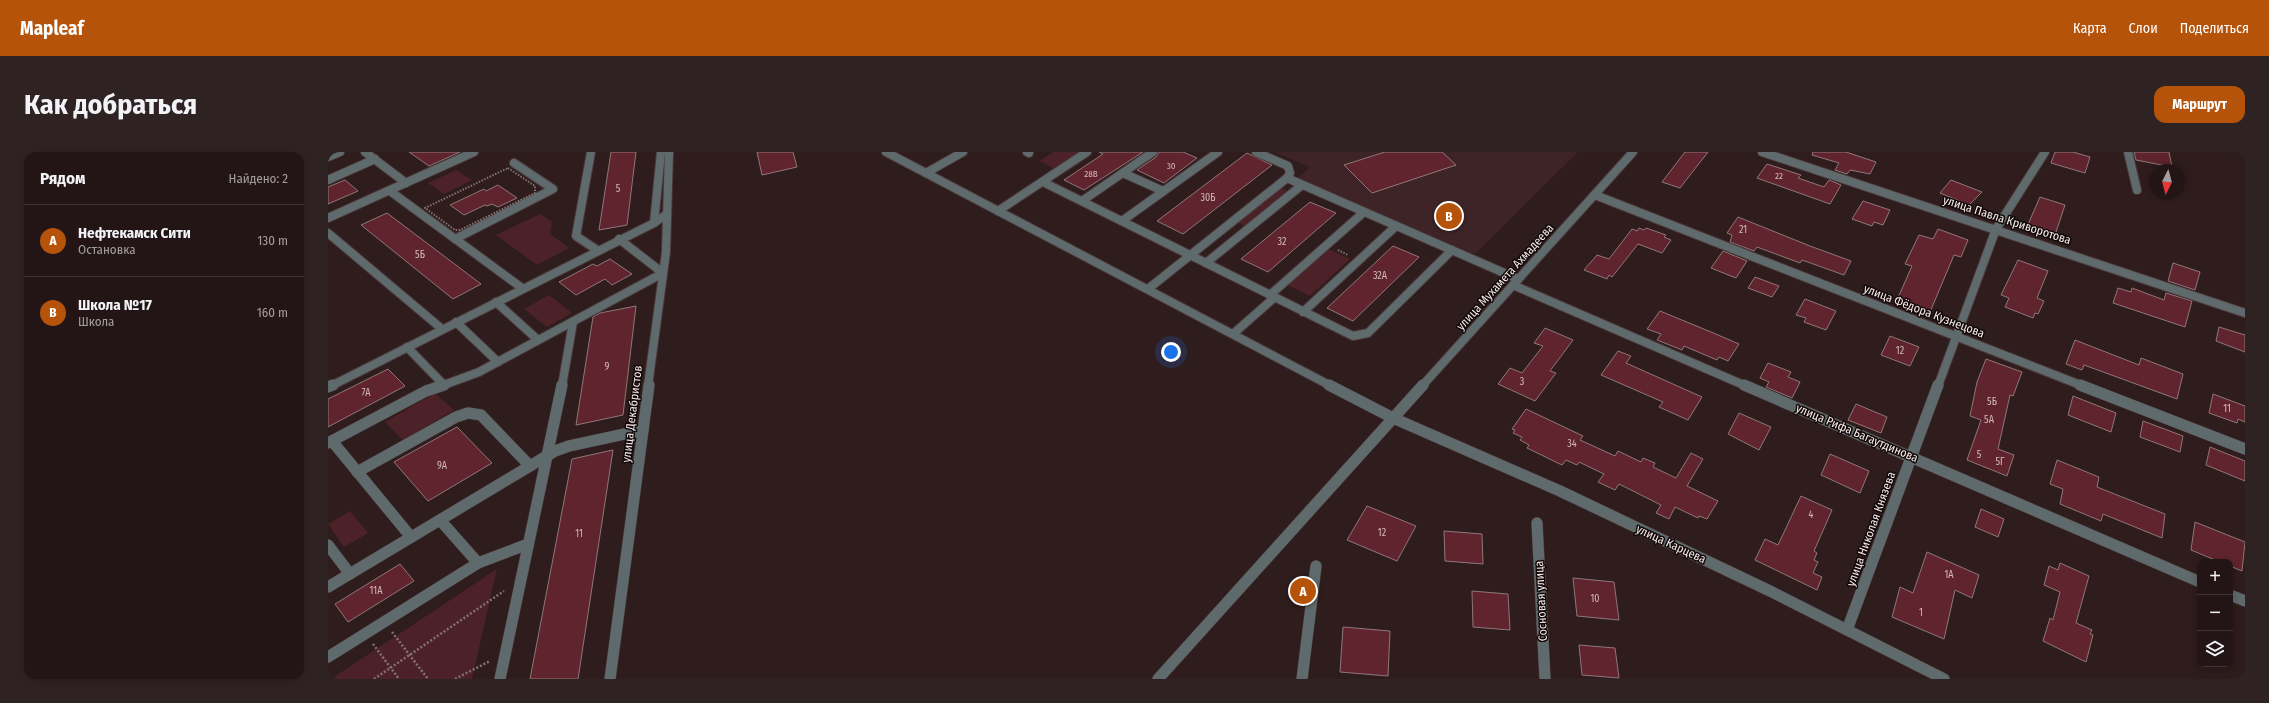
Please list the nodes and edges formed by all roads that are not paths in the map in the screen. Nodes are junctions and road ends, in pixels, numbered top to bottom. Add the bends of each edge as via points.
1 (340, 152) edge
2 (365, 152) edge
3 (474, 152) edge
4 (591, 152) edge
5 (661, 152) edge
6 (670, 152) edge
7 (886, 152) edge
8 (963, 152) edge
9 (1087, 152) edge
10 (1153, 152) edge
11 (1218, 152) edge
12 (1256, 152) edge
13 (1633, 152) edge
14 (1762, 152) edge
15 (2045, 152) edge
16 (2128, 152) edge
17 (328, 157) edge
18 (375, 160) junction
19 (514, 163) dead end
20 (926, 173) junction
21 (1124, 173) junction
22 (1288, 178) junction
23 (328, 180) edge
24 (1042, 182) junction
25 (406, 183) junction
26 (1302, 185) junction
27 (2137, 190) dead end
28 (390, 191) junction
29 (1163, 191) junction
30 (1595, 195) junction
31 (1082, 201) junction
32 (998, 211) junction
33 (1364, 212) junction
34 (667, 214) junction
35 (328, 218) edge
36 (1122, 221) junction
37 (654, 223) junction
38 (1396, 226) junction
39 (1996, 229) junction
40 (328, 232) edge
41 (455, 239) junction
42 (619, 239) junction
43 (597, 250) junction
44 (1452, 250) junction
45 (1190, 256) junction
46 (1206, 263) junction
47 (663, 273) junction
48 (1516, 282) junction
49 (522, 288) junction
50 (1148, 289) junction
51 (1272, 296) junction
52 (496, 302) junction
53 (1303, 312) junction
54 (2245, 313) edge
55 (456, 322) junction
56 (573, 322) junction
57 (442, 329) junction
58 (1233, 334) junction
59 (1956, 336) junction
60 (538, 340) junction
61 (407, 347) junction
62 (498, 362) junction
63 (443, 384) junction
64 (328, 387) edge
65 (1394, 418) junction
66 (643, 430) junction
67 (330, 442) edge
68 (2245, 449) edge
69 (547, 456) junction
70 (1911, 457) junction
71 (530, 466) junction
72 (357, 472) junction
73 (440, 520) junction
74 (1537, 523) dead end
75 (411, 537) junction
76 (528, 544) junction
77 (328, 545) edge
78 (478, 563) junction
79 (1316, 566) dead end
80 (350, 574) junction
81 (2197, 581) edge
82 (328, 587) edge
83 (2233, 596) edge
84 (2245, 601) edge
85 (1847, 630) junction
86 (328, 657) edge
87 (500, 679) edge
88 (610, 679) edge
89 (1158, 679) edge
90 (1302, 679) edge
91 (1545, 679) edge
92 (1944, 679) edge

1 - 17 street
2 - 18 street
3 - 25 street
4 - 43 street via 576,236
5 - 37 street
6 - 34 street, улица Декабристов
7 - 20 street, улица Карцева
8 - 20 street
9 - 24 street
10 - 21 street
11 - 29 street
12 - 22 street via 1288,166
13 - 30 street, улица Мухамета Ахмадеева
14 - 39 street, улица Павла Криворотова
15 - 39 street, улица Николая Князева
16 - 27 street
18 - 23 street
18 - 25 street
19 - 41 street via 553,189
20 - 32 street, улица Карцева
21 - 29 street
21 - 31 street
22 - 26 street, улица Рифа Багаутдинова
22 - 45 street
24 - 31 street
24 - 32 street
25 - 28 street
26 - 33 street, улица Рифа Багаутдинова
26 - 46 street
28 - 35 street
28 - 41 street
29 - 36 street
30 - 48 street, улица Мухамета Ахмадеева
30 - 59 street, улица Фёдора Кузнецова
31 - 36 street
32 - 50 street, улица Карцева
33 - 38 street, улица Рифа Багаутдинова
33 - 51 street
34 - 37 street
34 - 47 street, улица Декабристов
36 - 45 street
37 - 42 street
38 - 44 street, улица Рифа Багаутдинова
38 - 53 street
39 - 54 street, улица Павла Криворотова
39 - 59 street, улица Николая Князева
40 - 57 street
41 - 49 street
42 - 43 street
42 - 47 street
43 - 49 street
44 - 48 street, улица Рифа Багаутдинова
44 - 53 street via 1364,335 1353,336
45 - 46 street
45 - 50 street
46 - 51 street
47 - 56 street
47 - 66 street, улица Декабристов
48 - 65 street, улица Мухамета Ахмадеева
48 - 70 street, улица Рифа Багаутдинова
49 - 52 street
50 - 58 street, улица Карцева
51 - 53 street
51 - 58 street
52 - 55 street
52 - 60 street
55 - 57 street
55 - 62 street
56 - 60 street
56 - 69 street
57 - 61 street
58 - 65 street, улица Карцева
59 - 68 street, улица Фёдора Кузнецова
59 - 70 street, улица Николая Князева
60 - 62 street
61 - 63 street
61 - 64 street
62 - 63 street via 474,374
63 - 67 street
65 - 85 street, улица Карцева via 1560,491
65 - 89 street, улица Мухамета Ахмадеева
66 - 69 street via 569,446
66 - 88 street, улица Декабристов
67 - 72 street
69 - 71 street
69 - 76 street
70 - 81 street, улица Рифа Багаутдинова
70 - 85 street, улица Николая Князева
71 - 72 street via 481,415 468,413 456,417
71 - 73 street
72 - 75 street
73 - 75 street
73 - 78 street
74 - 91 street, Сосновая улица
75 - 80 street
76 - 78 street
76 - 87 street
77 - 80 street
78 - 86 street
79 - 90 street
80 - 82 street
83 - 84 street
85 - 92 street, улица Карцева

